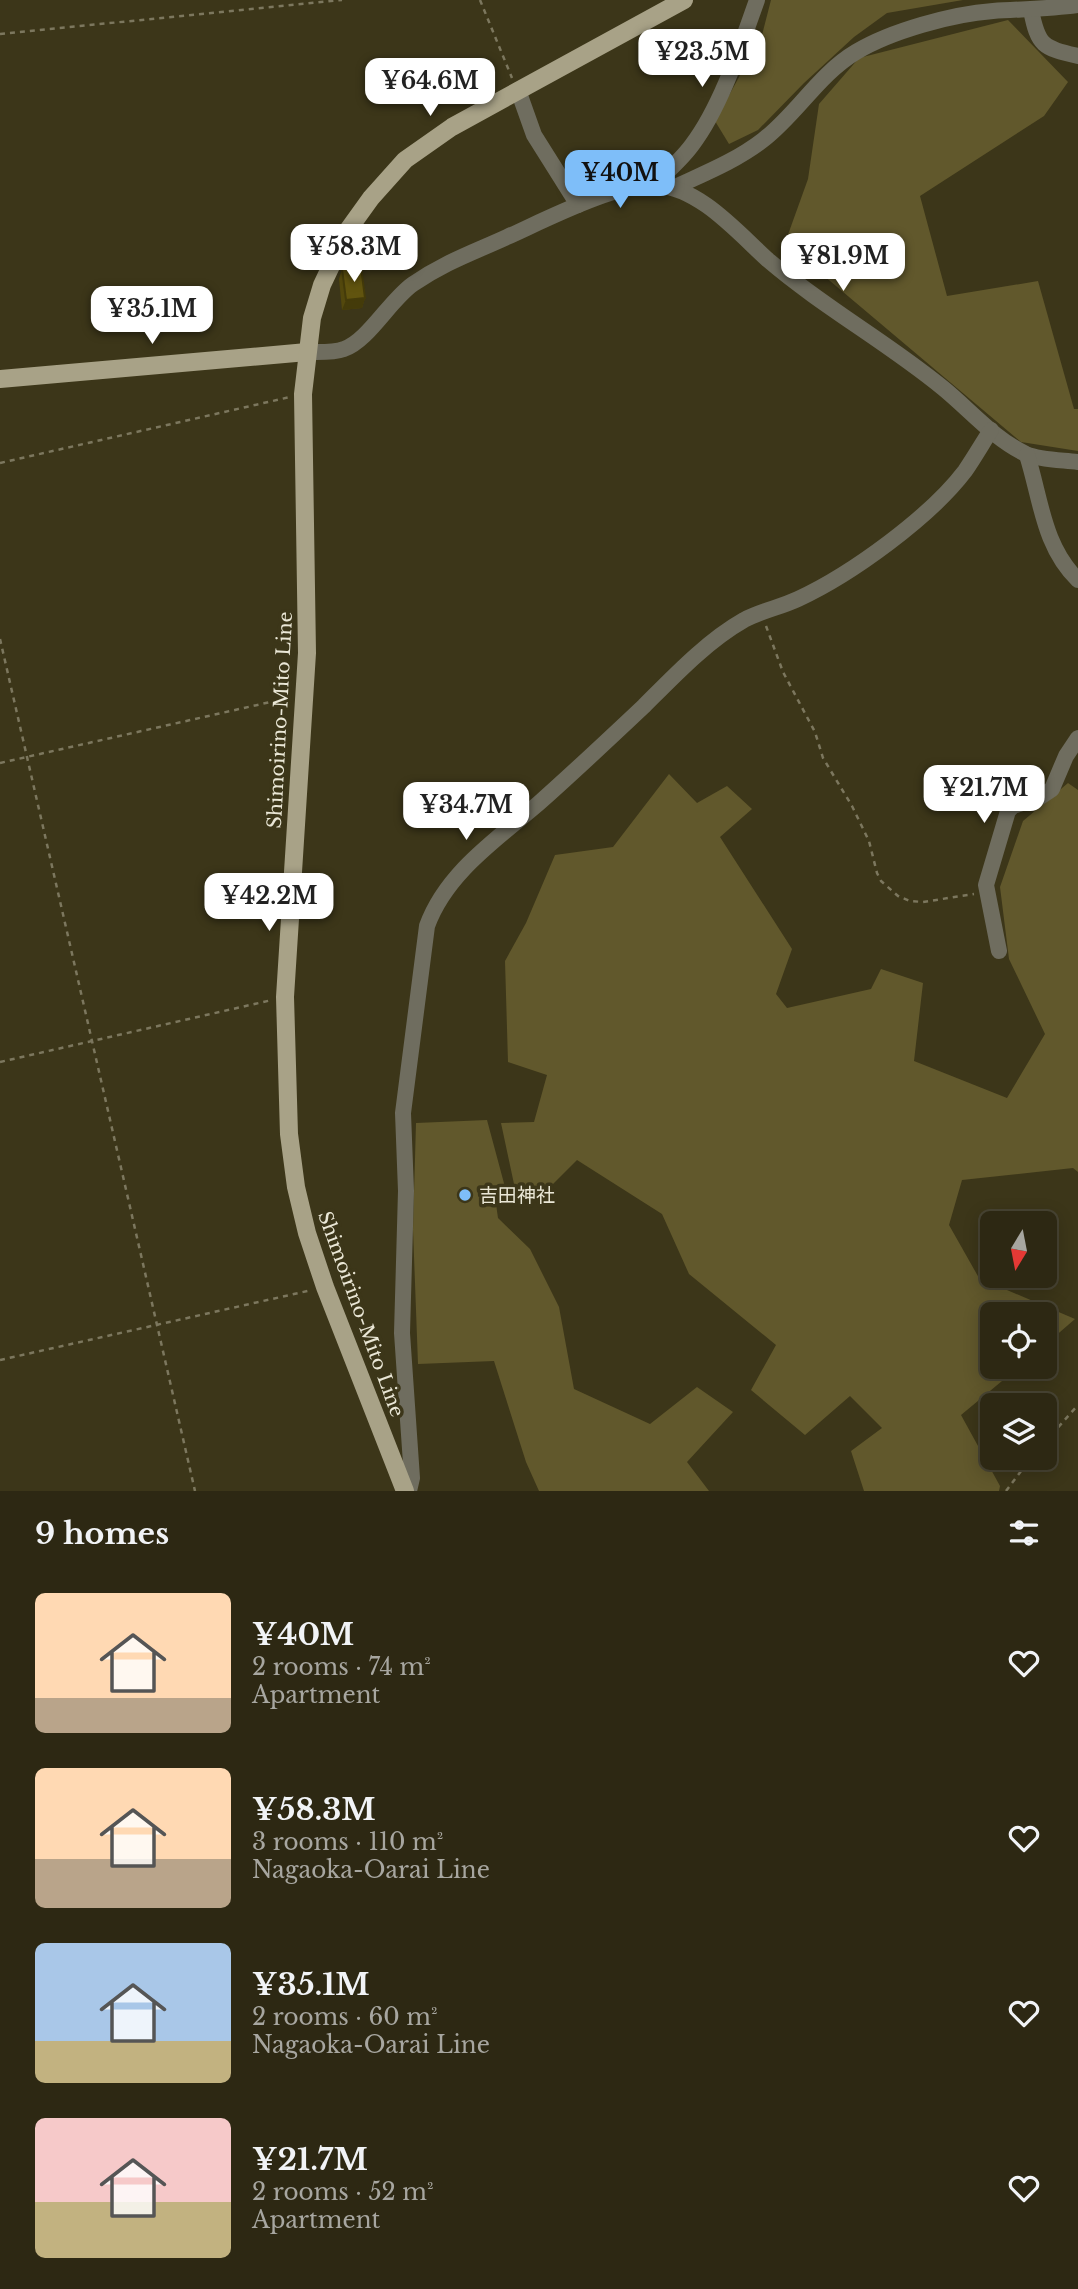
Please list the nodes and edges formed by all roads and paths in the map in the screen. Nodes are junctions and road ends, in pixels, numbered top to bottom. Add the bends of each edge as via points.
1 (342, 0) edge
2 (480, 0) edge
3 (684, 0) edge
4 (757, 0) edge
5 (1078, 5) edge
6 (1031, 10) junction
7 (0, 34) edge
8 (1078, 56) edge
9 (518, 90) junction
10 (654, 184) junction
11 (673, 188) junction
12 (578, 205) junction
13 (307, 352) junction
14 (0, 379) edge
15 (303, 394) junction
16 (990, 430) junction
17 (1027, 455) junction
18 (1078, 462) edge
19 (0, 463) edge
20 (1078, 580) edge
21 (761, 613) junction
22 (0, 639) edge
23 (305, 694) junction
24 (1078, 738) edge
25 (27, 757) junction
26 (0, 763) edge
27 (987, 891) junction
28 (999, 951) dead end
29 (285, 997) junction
30 (92, 1040) junction
31 (0, 1062) edge
32 (325, 1287) junction
33 (157, 1325) junction
34 (0, 1360) edge
35 (1078, 1405) edge
36 (1057, 1429) edge
37 (1022, 1470) edge
38 (195, 1491) edge
39 (407, 1491) edge
40 (1006, 1491) edge

1 - 7 path
2 - 9 path
3 - 9 main road, Shimoirino-Mito Line
4 - 10 street via 708,120 683,157
5 - 6 street
6 - 8 street via 1035,33 1043,44
6 - 11 street via 965,15 872,44 834,70 763,140
9 - 12 street via 534,135
9 - 13 main road, Shimoirino-Mito Line via 423,146 371,198 348,230 321,285
10 - 11 street
10 - 12 street
11 - 16 street via 711,208 769,260 943,388
12 - 13 street via 430,272 346,349
13 - 14 main road
13 - 15 main road, Shimoirino-Mito Line
15 - 19 path
15 - 23 main road, Shimoirino-Mito Line
16 - 17 street
16 - 21 street via 966,470 912,524 820,587
17 - 18 street
17 - 20 street via 1050,539
21 - 27 path via 823,758 869,841 881,881 898,897 923,902
21 - 39 street via 689,661 588,760 464,868 433,908 403,1112 406,1191 401,1333 412,1478
22 - 25 path
23 - 25 path
23 - 29 main road, Shimoirino-Mito Line
24 - 27 street via 1052,789 1008,811
25 - 26 path
25 - 30 path
27 - 28 street
29 - 30 path
29 - 32 main road, Shimoirino-Mito Line via 292,1161 304,1223
30 - 31 path
30 - 33 path
32 - 33 path
32 - 39 main road, Shimoirino-Mito Line
33 - 34 path
33 - 38 path
35 - 36 path
37 - 40 path

